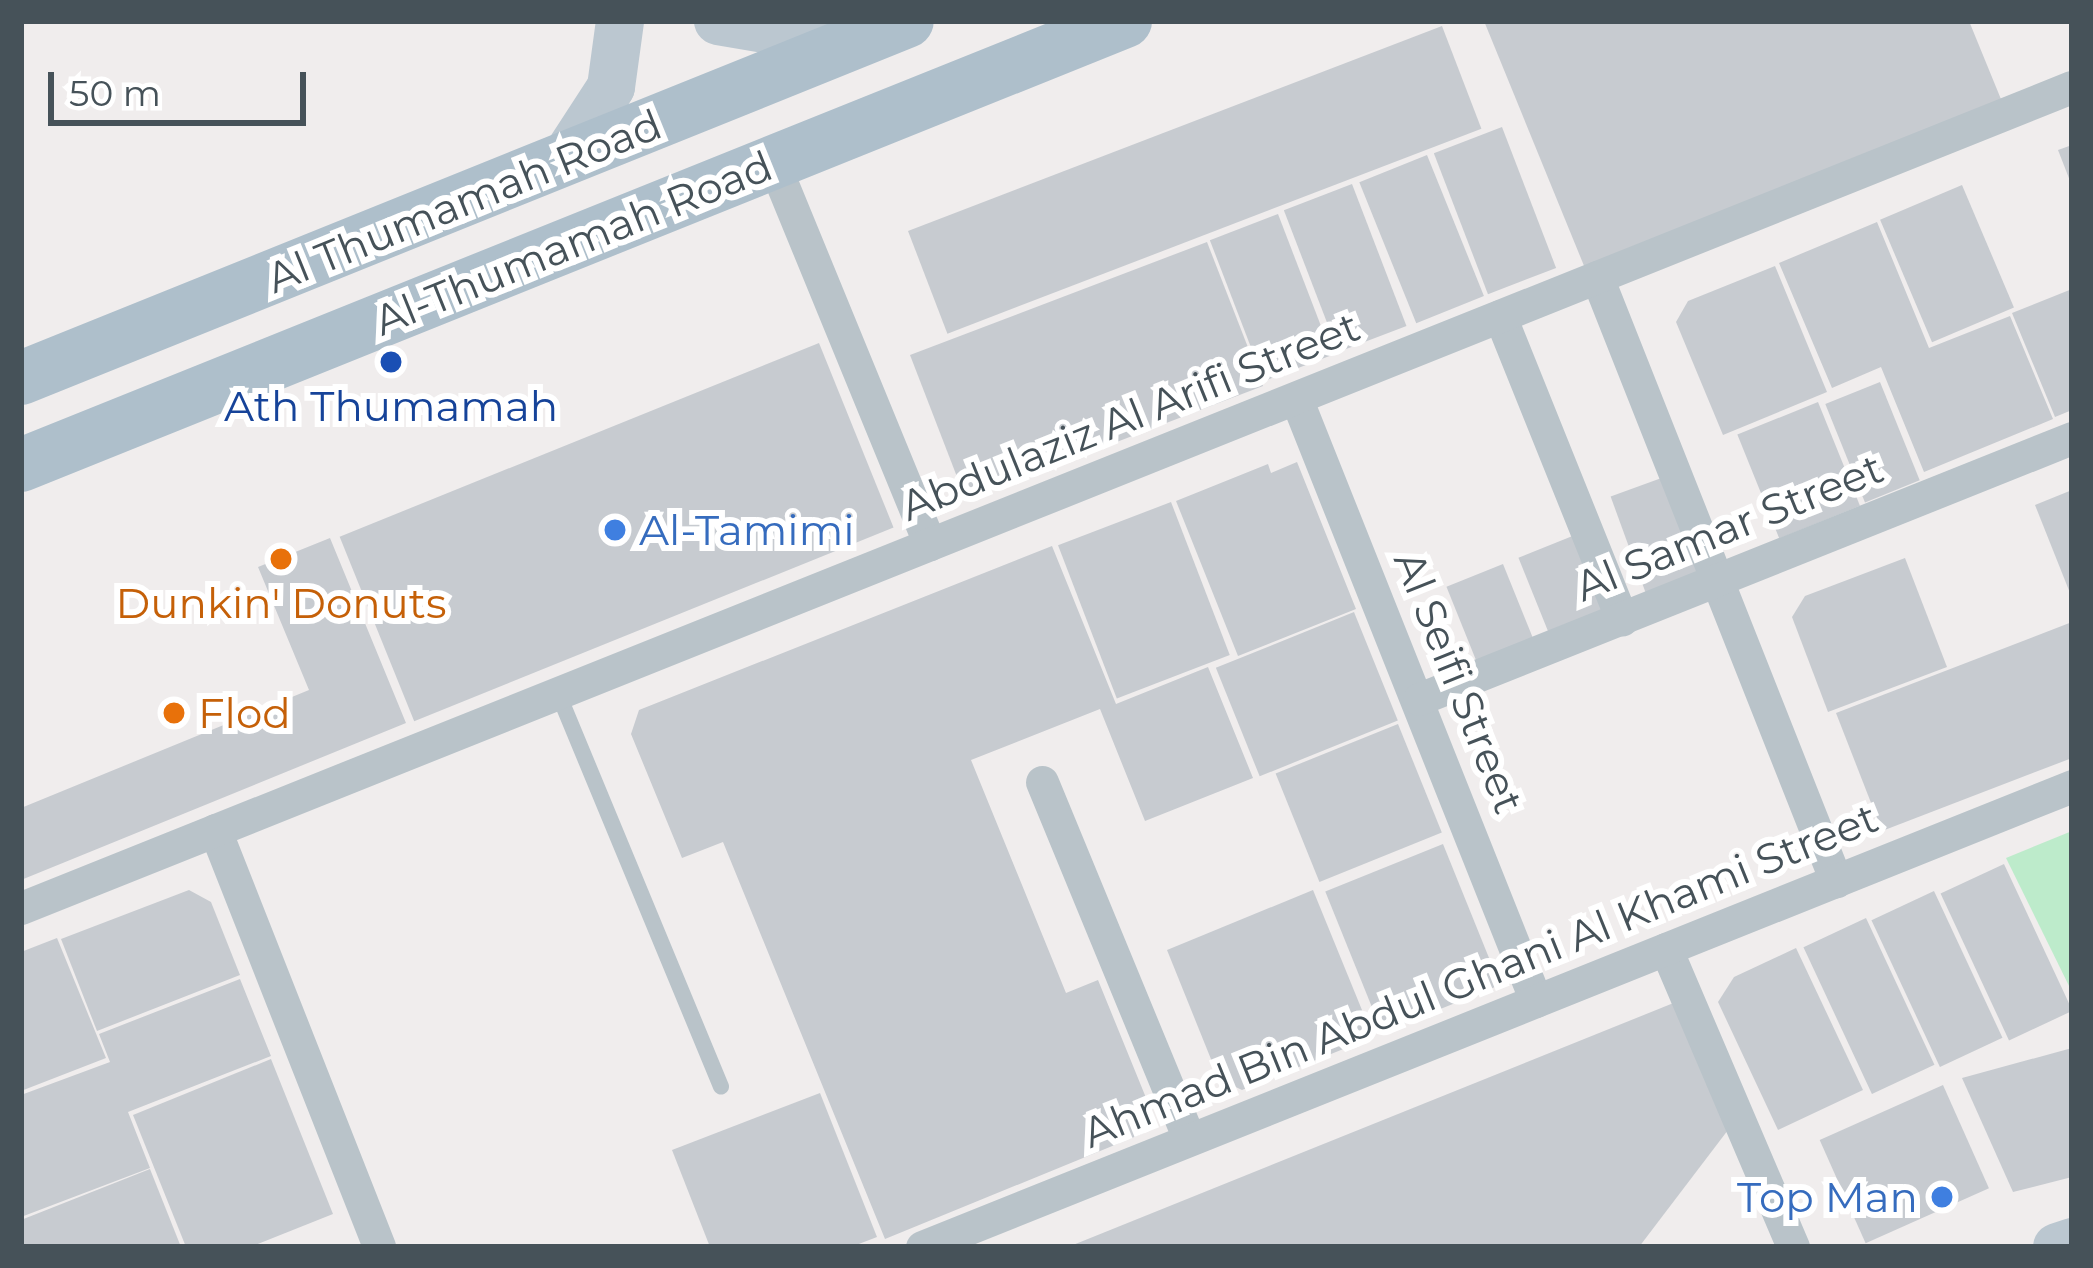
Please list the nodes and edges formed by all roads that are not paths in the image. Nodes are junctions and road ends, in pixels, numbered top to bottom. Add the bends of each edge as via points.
1 (620, 21) edge
2 (718, 21) edge
3 (907, 21) edge
4 (1124, 21) edge
5 (851, 44) junction
6 (2072, 87) edge
7 (563, 161) junction
8 (773, 162) junction
9 (1597, 278) junction
10 (1500, 316) junction
11 (21, 378) edge
12 (1296, 398) junction
13 (2072, 438) edge
14 (21, 465) edge
15 (930, 544) junction
16 (1717, 581) junction
17 (1622, 619) junction
18 (558, 693) junction
19 (1419, 699) junction
20 (1042, 782) dead end
21 (2072, 786) edge
22 (215, 830) junction
23 (1836, 881) junction
24 (21, 908) edge
25 (1666, 950) junction
26 (1536, 1001) junction
27 (721, 1087) dead end
28 (1190, 1139) junction
29 (2072, 1242) edge
30 (379, 1247) edge
31 (922, 1247) edge
32 (1793, 1247) edge
33 (2056, 1247) edge

1 - 7 street via 611,87
2 - 5 street
3 - 5 main road, Al Thumamah Road
4 - 8 main road, Al-Thumamah Road
5 - 7 main road, Al Thumamah Road
6 - 9 street, Abdulaziz Al Arifi Street
7 - 11 main road, Al Thumamah Road
8 - 14 main road, Al-Thumamah Road
8 - 15 street
9 - 10 street, Abdulaziz Al Arifi Street
9 - 16 street
10 - 12 street, Abdulaziz Al Arifi Street
10 - 17 street
12 - 15 street, Abdulaziz Al Arifi Street
12 - 19 street, Al Seifi Street
13 - 16 street, Al Samar Street
15 - 18 street, Abdulaziz Al Arifi Street
16 - 17 street, Al Samar Street
16 - 23 street
17 - 19 street, Al Samar Street
18 - 22 street, Abdulaziz Al Arifi Street
18 - 27 lane
19 - 26 street, Al Seifi Street
20 - 28 street
21 - 23 street, Ahmad Bin Abdul Ghani Al Khami Street
22 - 24 street, Abdulaziz Al Arifi Street
22 - 30 street
23 - 25 street, Ahmad Bin Abdul Ghani Al Khami Street
25 - 26 street, Ahmad Bin Abdul Ghani Al Khami Street
25 - 32 street
26 - 28 street, Ahmad Bin Abdul Ghani Al Khami Street
28 - 31 street, Ahmad Bin Abdul Ghani Al Khami Street
29 - 33 street

